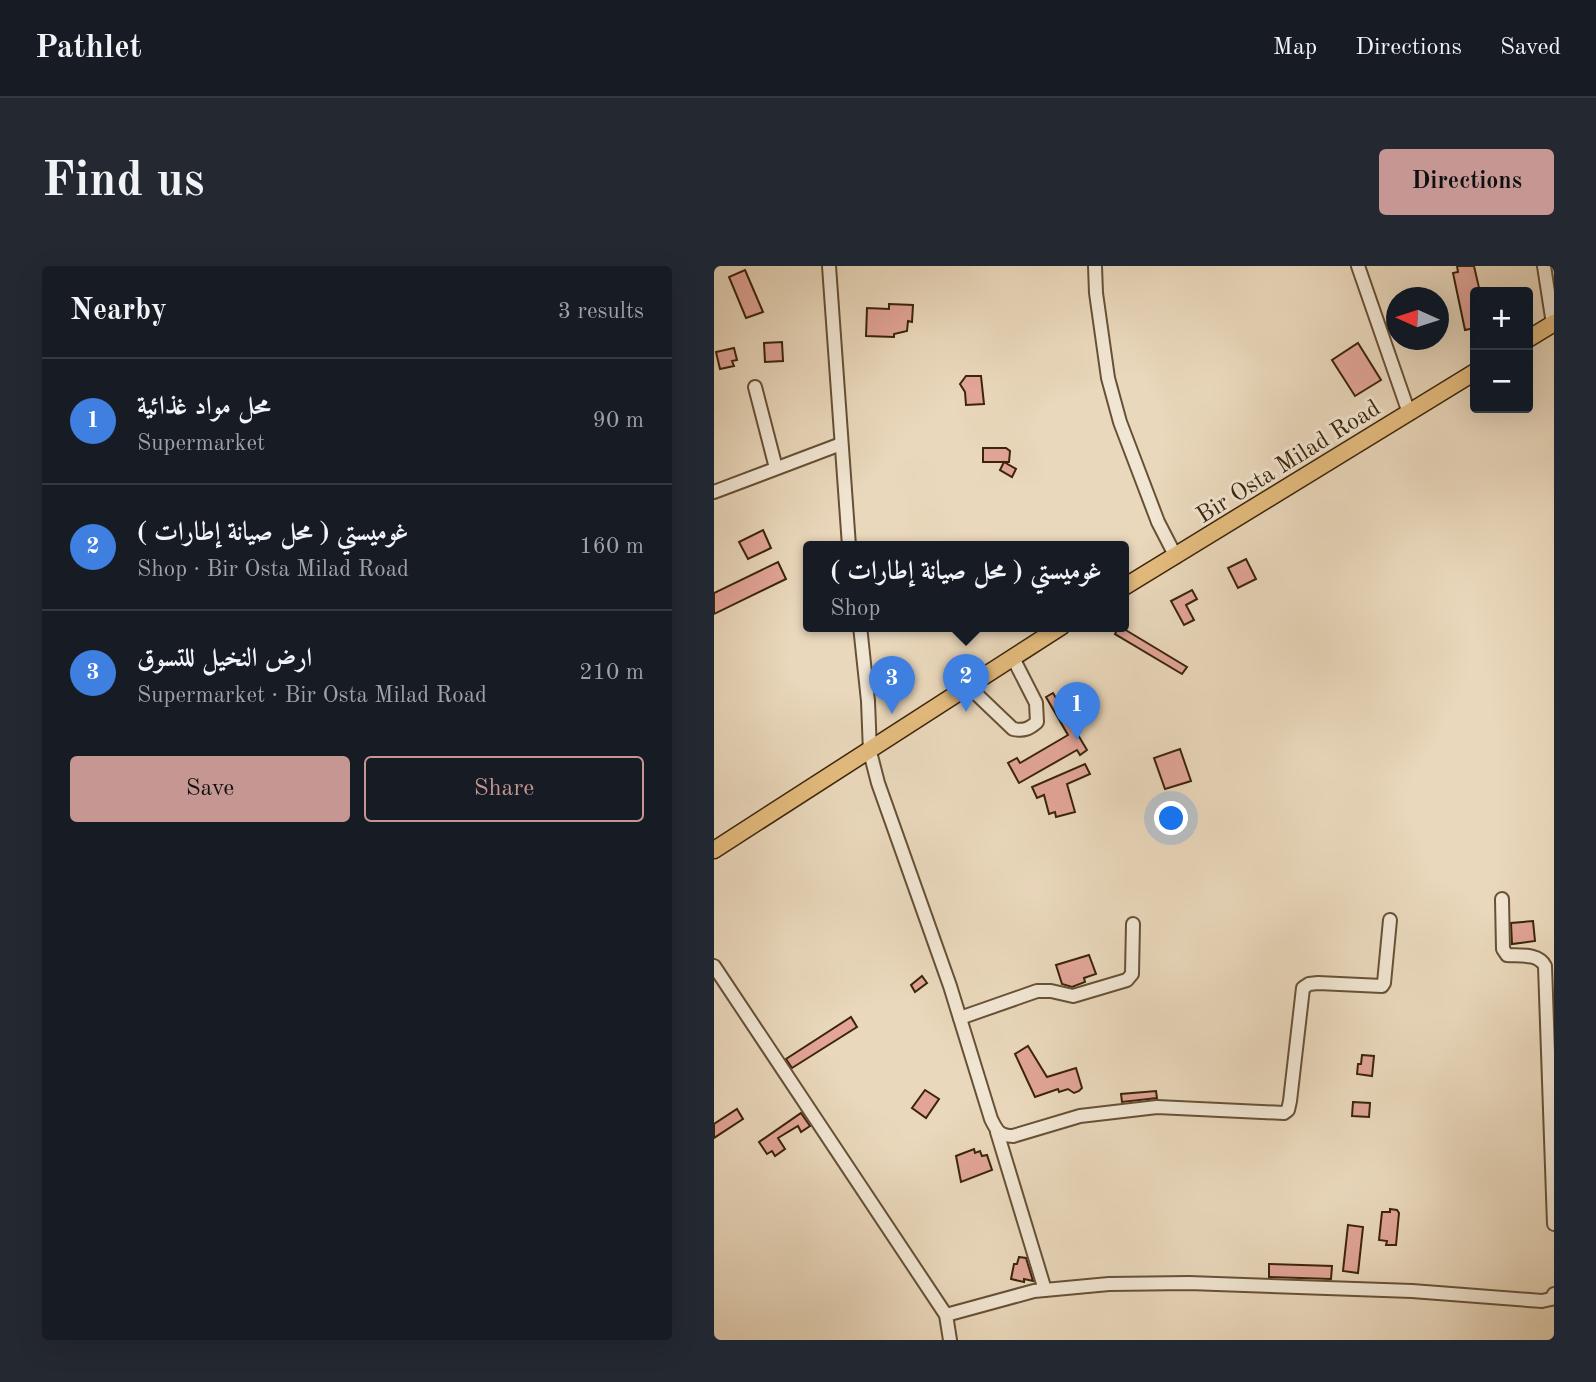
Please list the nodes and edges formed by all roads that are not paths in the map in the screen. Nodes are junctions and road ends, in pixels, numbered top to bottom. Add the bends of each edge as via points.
1 (829, 266) edge
2 (1095, 266) edge
3 (1358, 266) edge
4 (1544, 266) edge
5 (1553, 323) edge
6 (1533, 337) edge
7 (1470, 375) edge
8 (755, 387) dead end
9 (1409, 413) junction
10 (841, 444) junction
11 (776, 468) junction
12 (715, 487) edge
13 (849, 541) edge
14 (1176, 557) junction
15 (1129, 584) edge
16 (861, 632) edge
17 (1053, 632) edge
18 (1013, 658) junction
19 (969, 687) junction
20 (870, 752) junction
21 (714, 850) edge
22 (1502, 899) dead end
23 (1390, 920) dead end
24 (1133, 924) dead end
25 (714, 966) edge
26 (960, 1018) junction
27 (997, 1132) junction
28 (1554, 1224) edge
29 (1045, 1290) junction
30 (1554, 1294) edge
31 (946, 1315) junction
32 (950, 1340) edge

1 - 10 street
2 - 14 street via 1114,400 1158,522
3 - 9 street
4 - 5 street
5 - 6 main road
7 - 9 main road, Bir Osta Milad Road
8 - 11 street
9 - 14 main road, Bir Osta Milad Road
10 - 11 street
10 - 13 street
11 - 12 street
14 - 15 main road, Bir Osta Milad Road
16 - 20 street
17 - 18 main road
18 - 19 main road
18 - 19 street via 1036,704 1037,722 1031,728 1013,729
19 - 20 main road
20 - 21 main road
20 - 26 street
22 - 28 street via 1503,949 1507,955 1536,957 1545,966
23 - 27 street via 1382,986 1318,983 1303,988 1290,1101 1284,1113 1157,1107 1080,1116 1013,1136
24 - 26 street via 1132,974 1126,980 1073,996 1037,991
25 - 31 street
26 - 27 street
27 - 29 street
29 - 30 street via 1189,1283 1542,1301
29 - 31 street
31 - 32 street

